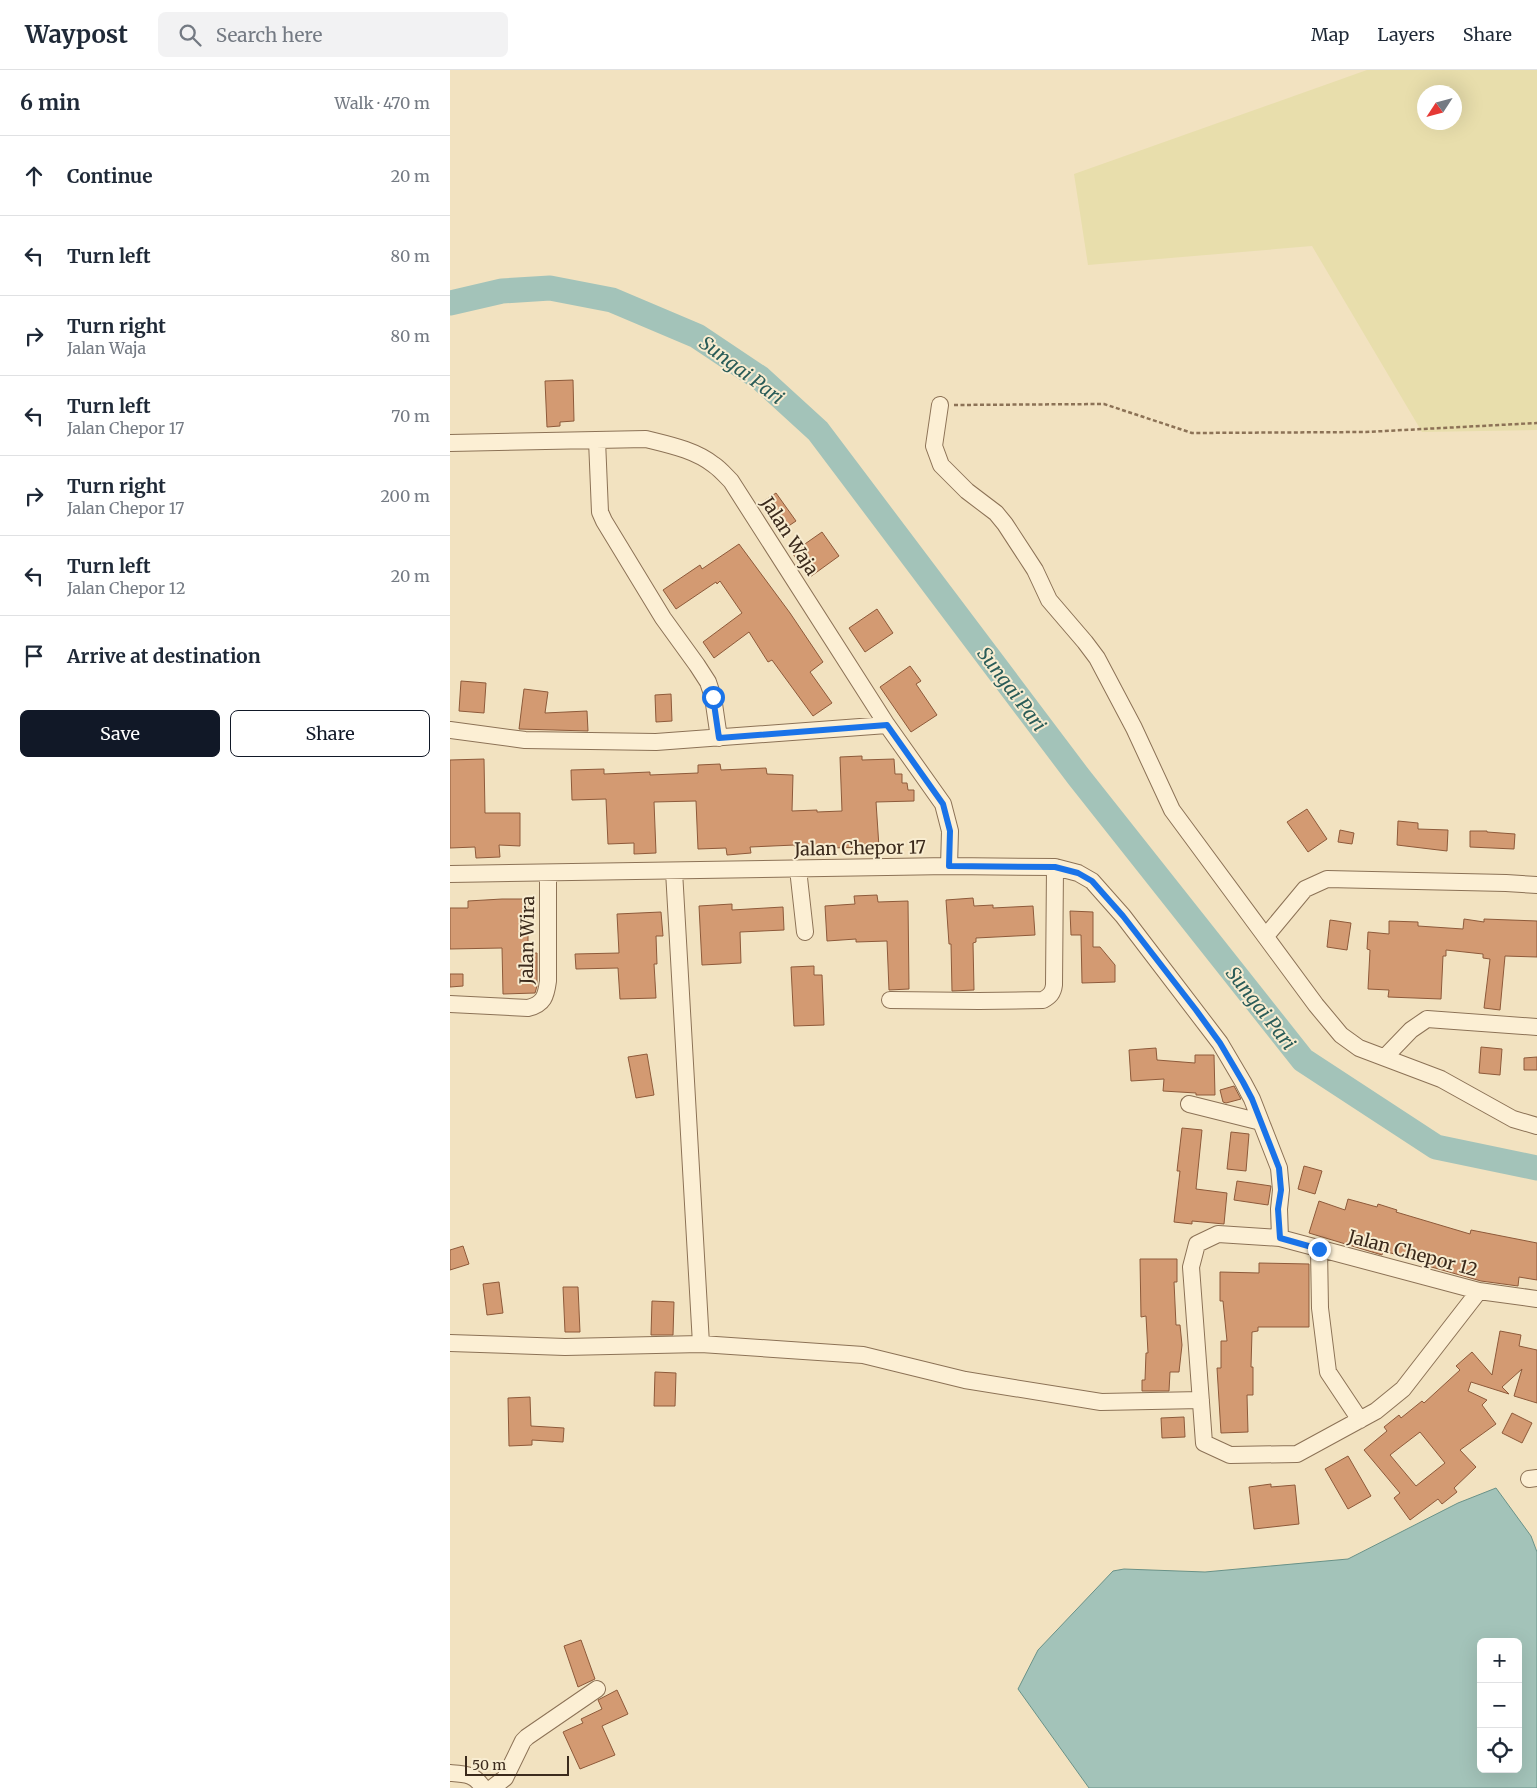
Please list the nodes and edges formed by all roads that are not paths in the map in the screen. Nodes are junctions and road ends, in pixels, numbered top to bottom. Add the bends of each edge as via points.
1 (940, 405) road end
2 (597, 440) junction
3 (450, 443) edge
4 (887, 725) junction
5 (450, 730) edge
6 (719, 738) junction
7 (949, 866) junction
8 (1055, 867) junction
9 (798, 869) junction
10 (674, 871) junction
11 (548, 873) junction
12 (450, 874) edge
13 (1537, 886) edge
14 (805, 932) dead end
15 (1266, 936) junction
16 (890, 1000) dead end
17 (450, 1004) edge
18 (1537, 1027) edge
19 (1385, 1057) junction
20 (1189, 1104) dead end
21 (1261, 1122) junction
22 (1537, 1126) edge
23 (1280, 1238) junction
24 (1319, 1249) junction
25 (1479, 1291) junction
26 (1537, 1299) edge
27 (450, 1343) edge
28 (701, 1344) junction
29 (1201, 1400) junction
30 (1360, 1420) junction
31 (597, 1689) dead end
32 (450, 1773) edge
33 (483, 1788) edge
34 (492, 1788) edge

1 - 15 street via 934,446 941,465 1005,524 1035,570 1049,600 1097,658 1172,810
2 - 3 street, Jalan Waja
2 - 4 street, Jalan Waja via 646,439 672,446 714,465 732,482
2 - 6 street via 599,501 604,521 663,618 708,682
4 - 6 street
4 - 7 street, Jalan Waja via 943,804 950,831
5 - 6 street via 525,740 656,742
7 - 8 street, Jalan Chepor 17
7 - 9 street, Jalan Chepor 17
8 - 16 street via 1054,985 1050,995 1043,1000
8 - 21 street, Jalan Chepor 17 via 1078,873 1092,881 1123,916 1220,1043
9 - 10 street, Jalan Chepor 17
9 - 14 street
10 - 11 street, Jalan Chepor 17
10 - 28 street
11 - 12 street, Jalan Chepor 17
11 - 17 street, Jalan Wira via 548,981 544,1000 528,1008
13 - 15 street via 1327,879 1305,889
15 - 19 street via 1341,1035 1359,1048
18 - 19 street via 1426,1019
19 - 22 street via 1441,1079 1513,1119
20 - 21 street
21 - 23 street, Jalan Chepor 17 via 1280,1176
23 - 24 street, Jalan Chepor 12
23 - 29 street, Jalan Chepor 12 via 1218,1234 1198,1244 1191,1267
24 - 25 street, Jalan Chepor 12
24 - 30 street via 1320,1308 1328,1372
25 - 26 street, Jalan Chepor 12
25 - 30 street via 1403,1389
27 - 28 street via 565,1347
28 - 29 street via 863,1355 965,1380 1101,1402
29 - 30 street, Jalan Chepor 12 via 1204,1443 1230,1455 1297,1454
31 - 34 street via 527,1736 505,1778
32 - 33 street via 475,1777

